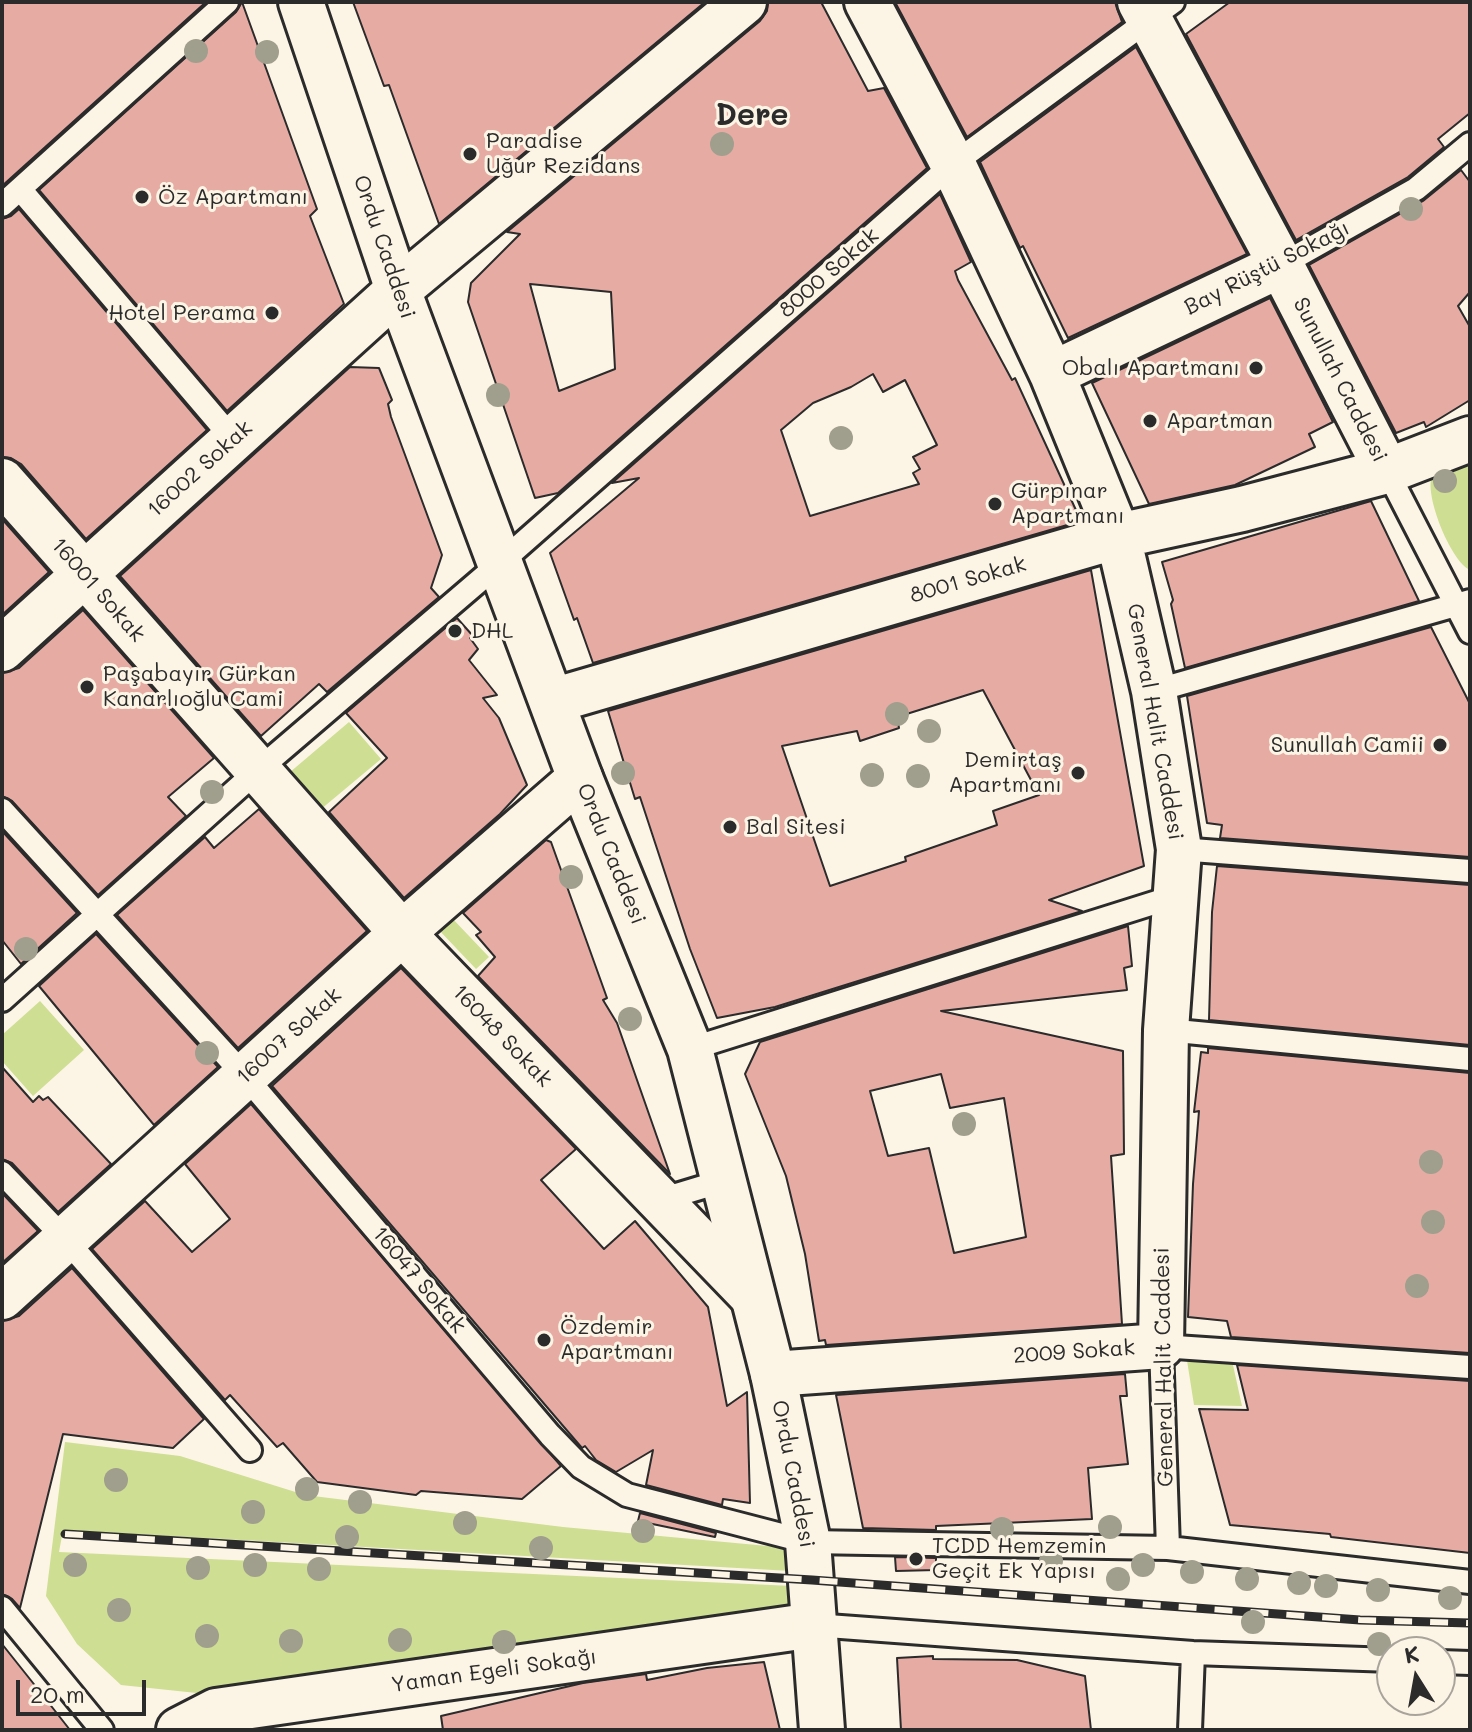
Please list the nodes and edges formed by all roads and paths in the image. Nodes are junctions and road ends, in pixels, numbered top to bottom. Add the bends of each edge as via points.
1 (227, 2) edge
2 (301, 2) edge
3 (744, 2) edge
4 (867, 2) edge
5 (1154, 8) edge
6 (1470, 144) edge
7 (953, 164) junction
8 (20, 189) junction
9 (2, 205) edge
10 (1281, 265) junction
11 (398, 290) junction
12 (1052, 374) junction
13 (233, 439) junction
14 (1470, 439) edge
15 (1387, 471) junction
16 (2, 481) edge
17 (1118, 536) junction
18 (500, 563) junction
19 (84, 574) junction
20 (1463, 603) edge
21 (1470, 632) edge
22 (2, 649) edge
23 (1154, 691) junction
24 (552, 701) junction
25 (257, 771) junction
26 (580, 778) junction
27 (2, 810) edge
28 (1179, 849) junction
29 (1470, 871) edge
30 (1176, 896) junction
31 (95, 915) junction
32 (402, 933) junction
33 (2, 1000) edge
34 (1166, 1030) junction
35 (690, 1049) junction
36 (1470, 1059) edge
37 (245, 1076) junction
38 (2, 1173) edge
39 (726, 1180) junction
40 (660, 1200) junction
41 (66, 1240) junction
42 (752, 1296) junction
43 (2, 1297) edge
44 (1161, 1346) junction
45 (1470, 1367) edge
46 (773, 1374) junction
47 (250, 1450) dead end
48 (808, 1542) junction
49 (1168, 1548) junction
50 (1470, 1582) edge
51 (2, 1608) edge
52 (814, 1625) junction
53 (1193, 1653) junction
54 (1376, 1659) edge
55 (102, 1730) edge
56 (179, 1730) edge
57 (822, 1730) edge
58 (1190, 1730) edge

1 - 8 lane
2 - 11 street, Ordu Caddesi
3 - 11 street, 16002 Sokak
4 - 7 street, General Halit Caddesi
5 - 7 lane, 8000 Sokak
5 - 10 street, Sunullah Caddesi
6 - 10 lane, Bay Rüştü Sokağı via 1416,189
7 - 12 street, General Halit Caddesi
7 - 18 lane, 8000 Sokak
8 - 9 lane
8 - 13 lane
10 - 12 street, Bay Rüştü Sokağı
10 - 15 street, Sunullah Caddesi
11 - 13 street, 16002 Sokak
11 - 18 street, Ordu Caddesi
12 - 17 street, General Halit Caddesi
13 - 19 street, 16002 Sokak
14 - 15 street, 8001 Sokak
15 - 17 street, 8001 Sokak
15 - 20 lane, Sunullah Caddesi
16 - 19 street, 16001 Sokak
17 - 23 street, General Halit Caddesi
17 - 24 street, 8001 Sokak
18 - 24 street, Ordu Caddesi
18 - 25 lane, 8000 Sokak
19 - 22 street, 16002 Sokak
19 - 25 street, 16001 Sokak
20 - 21 lane, Sunullah Caddesi
20 - 23 lane
23 - 28 street, General Halit Caddesi
24 - 26 street, Ordu Caddesi
25 - 31 lane, 8000 Sokak
25 - 32 street, 16048 Sokak
26 - 32 street, 16007 Sokak
26 - 35 street, Ordu Caddesi
27 - 31 lane, 16047 Sokak
28 - 29 lane
28 - 30 street, General Halit Caddesi
30 - 34 street, General Halit Caddesi
30 - 35 lane
31 - 33 lane, 8000 Sokak
31 - 37 lane, 16047 Sokak
32 - 37 street, 16007 Sokak
32 - 40 street, 16048 Sokak
34 - 36 lane
34 - 44 street, General Halit Caddesi
35 - 39 street, Ordu Caddesi
37 - 41 street, 16007 Sokak
37 - 48 lane, 16047 Sokak via 581,1467 627,1495
38 - 41 lane
39 - 40 lane
39 - 42 street, Ordu Caddesi
40 - 42 street, 16048 Sokak
41 - 43 street, 16007 Sokak
41 - 47 lane
42 - 46 street, Ordu Caddesi
44 - 45 lane, 2009 Sokak
44 - 46 street, 2009 Sokak
44 - 49 lane, General Halit Caddesi
46 - 48 street, Ordu Caddesi
48 - 49 lane, 16047 Sokak
48 - 52 street, Ordu Caddesi
49 - 50 lane, 16047 Sokak
51 - 55 lane
52 - 53 lane
52 - 56 street, Yaman Egeli Sokağı via 216,1711
52 - 57 street, Ordu Caddesi
53 - 54 lane
53 - 58 lane

